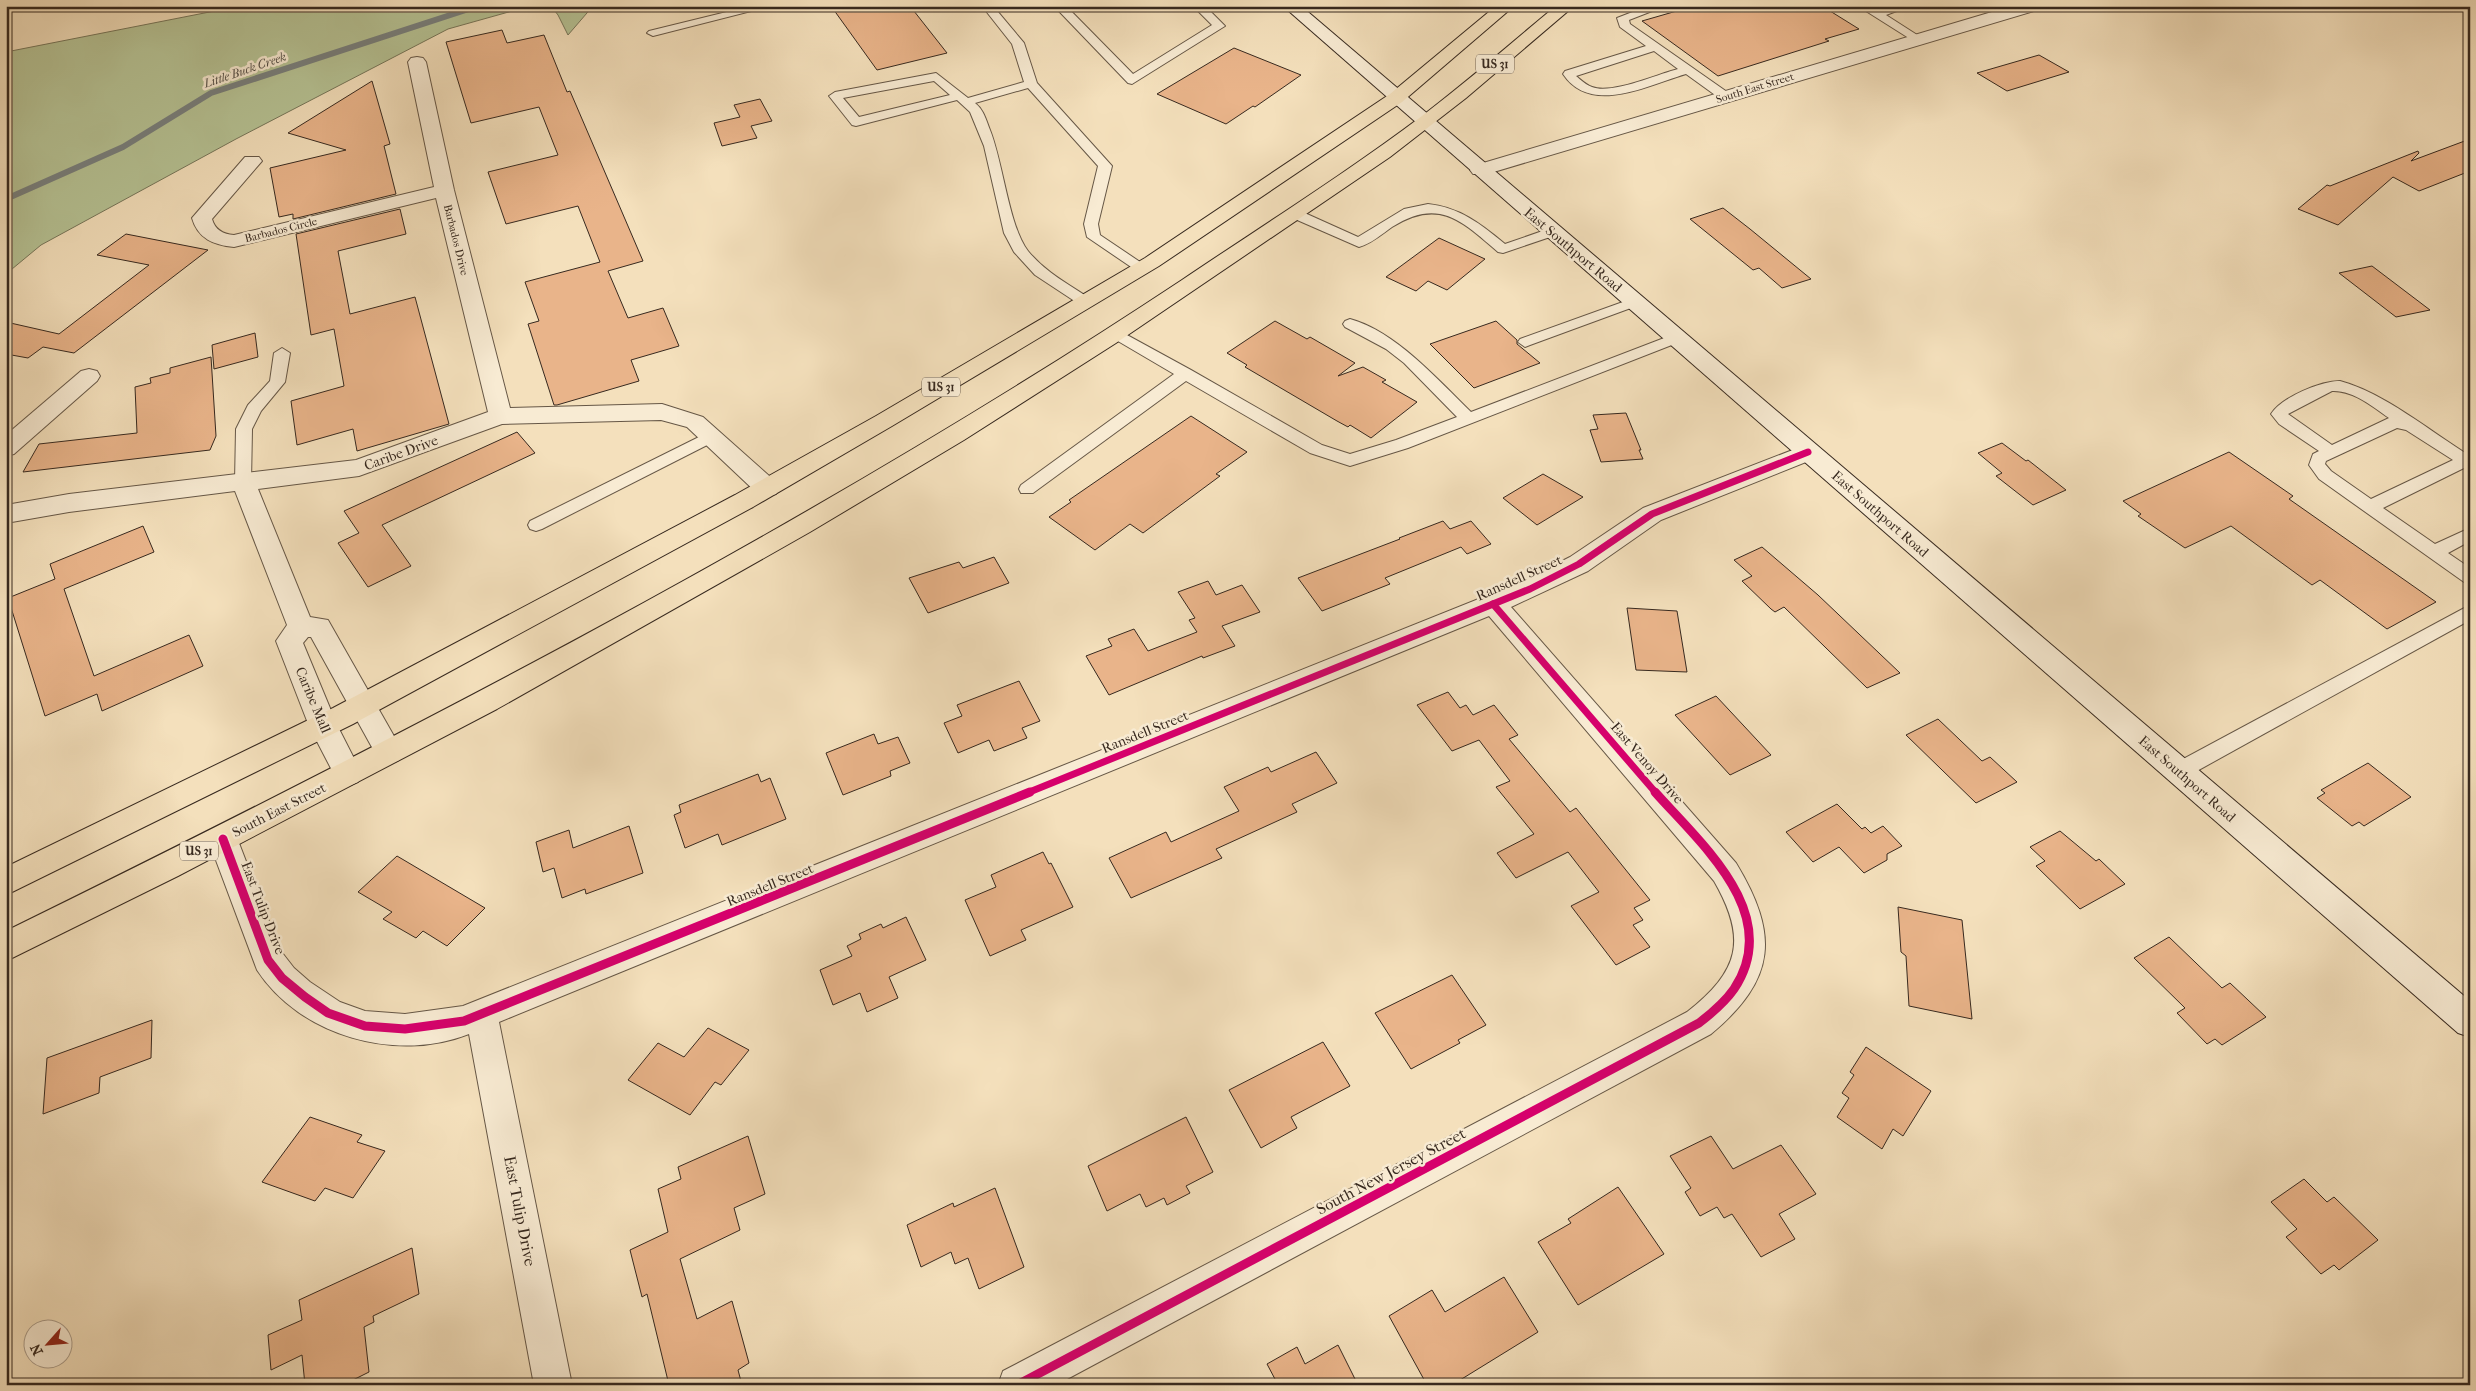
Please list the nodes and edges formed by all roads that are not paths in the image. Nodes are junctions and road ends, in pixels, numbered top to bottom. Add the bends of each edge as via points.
1 (766, 6) edge
2 (987, 6) edge
3 (1059, 6) edge
4 (1198, 6) edge
5 (1291, 6) edge
6 (1506, 6) edge
7 (1566, 6) edge
8 (1660, 6) edge
9 (1863, 6) edge
10 (1905, 6) edge
11 (2031, 6) edge
12 (1877, 14) junction
13 (653, 33) dead end
14 (1919, 40) junction
15 (1655, 48) junction
16 (417, 62) dead end
17 (1687, 70) junction
18 (1031, 84) junction
19 (1726, 97) junction
20 (1396, 98) junction
21 (962, 99) junction
22 (1424, 122) junction
23 (252, 161) dead end
24 (1480, 170) junction
25 (444, 190) junction
26 (1293, 213) junction
27 (1551, 232) junction
28 (1142, 268) junction
29 (1084, 301) junction
30 (1634, 302) junction
31 (1350, 324) dead end
32 (1116, 334) junction
33 (1676, 338) junction
34 (1525, 342) dead end
35 (282, 354) dead end
36 (1186, 374) junction
37 (89, 376) dead end
38 (500, 416) junction
39 (1468, 418) junction
40 (2411, 426) junction
41 (711, 436) junction
42 (6, 448) edge
43 (1808, 452) junction
44 (2331, 452) junction
45 (2468, 462) edge
46 (243, 482) junction
47 (767, 488) junction
48 (1027, 489) dead end
49 (2370, 507) junction
50 (6, 514) edge
51 (536, 525) dead end
52 (2470, 534) edge
53 (2434, 552) junction
54 (2470, 577) edge
55 (1493, 604) junction
56 (2470, 612) edge
57 (302, 627) junction
58 (343, 716) junction
59 (389, 752) junction
60 (2179, 771) junction
61 (348, 774) junction
62 (223, 838) junction
63 (6, 882) edge
64 (6, 947) edge
65 (1751, 954) joint
66 (482, 1016) junction
67 (2470, 1022) edge
68 (553, 1385) edge
69 (1017, 1385) edge

1 - 13 lane
2 - 18 lane via 1018,43
3 - 4 lane via 1132,80 1219,26
5 - 20 street, East Southport Road
6 - 20 main road, US 31
7 - 22 main road, US 31
8 - 15 lane via 1622,21
9 - 12 lane
10 - 12 lane
11 - 14 street, South East Street
12 - 14 lane
14 - 19 street, South East Street
15 - 17 lane
15 - 17 lane via 1569,74 1596,93
16 - 25 street, Barbados Drive
17 - 19 lane
18 - 21 lane
18 - 28 lane via 1104,166 1091,224 1094,237
19 - 24 street, South East Street
20 - 22 street, East Southport Road
20 - 28 main road, US 31
21 - 21 lane via 936,77 835,96 856,122
21 - 29 lane via 976,110 1011,233 1018,246 1040,272
22 - 24 street, East Southport Road
22 - 26 main road, US 31
23 - 25 street, Barbados Circle via 202,218 211,234 221,240 234,241
24 - 27 street, East Southport Road
25 - 38 street, Barbados Drive
26 - 27 lane via 1359,243 1414,210 1434,208 1451,212 1476,226 1503,248
26 - 32 main road, US 31
27 - 30 street, East Southport Road
28 - 29 main road, US 31
29 - 47 main road, US 31 via 884,422
30 - 33 street, East Southport Road
30 - 34 lane
31 - 39 lane via 1410,360
32 - 36 lane
32 - 59 main road, US 31 via 690,592
33 - 39 lane
33 - 43 street, East Southport Road
35 - 46 lane via 277,382 254,409 244,429
36 - 39 lane via 1316,449 1350,460
36 - 48 lane
37 - 42 street
38 - 41 street, Caribe Drive via 662,412 694,422
38 - 46 street, Caribe Drive via 359,468
40 - 44 lane via 2395,422
40 - 44 lane via 2342,386 2332,386 2283,409 2279,414 2284,420
40 - 45 lane
41 - 47 street, Caribe Drive
41 - 51 lane
43 - 55 street, Ransdell Street via 1652,514 1570,569
43 - 60 street, East Southport Road
44 - 49 lane via 2319,458 2317,465 2325,475
45 - 49 lane
46 - 50 street, Caribe Drive
46 - 57 street
47 - 58 main road, US 31
49 - 53 lane
52 - 53 lane
53 - 54 lane
55 - 65 street, East Venoy Drive via 1725,872 1746,911
55 - 66 street, Ransdell Street
56 - 60 lane
57 - 58 street, Caribe Mall via 319,627
57 - 58 street, Caribe Mall via 289,642
58 - 59 street, Caribe Mall
58 - 61 street, Caribe Mall
58 - 63 main road, US 31
59 - 61 main road, South East Street / US 31
60 - 67 street, East Southport Road
61 - 62 main road, South East Street / US 31
62 - 64 main road, South East Street / US 31
62 - 66 street, East Tulip Drive via 268,959 282,979 321,1010 347,1022 394,1030 428,1029
65 - 69 street, South New Jersey Street via 1733,992 1699,1023
66 - 68 street, East Tulip Drive

